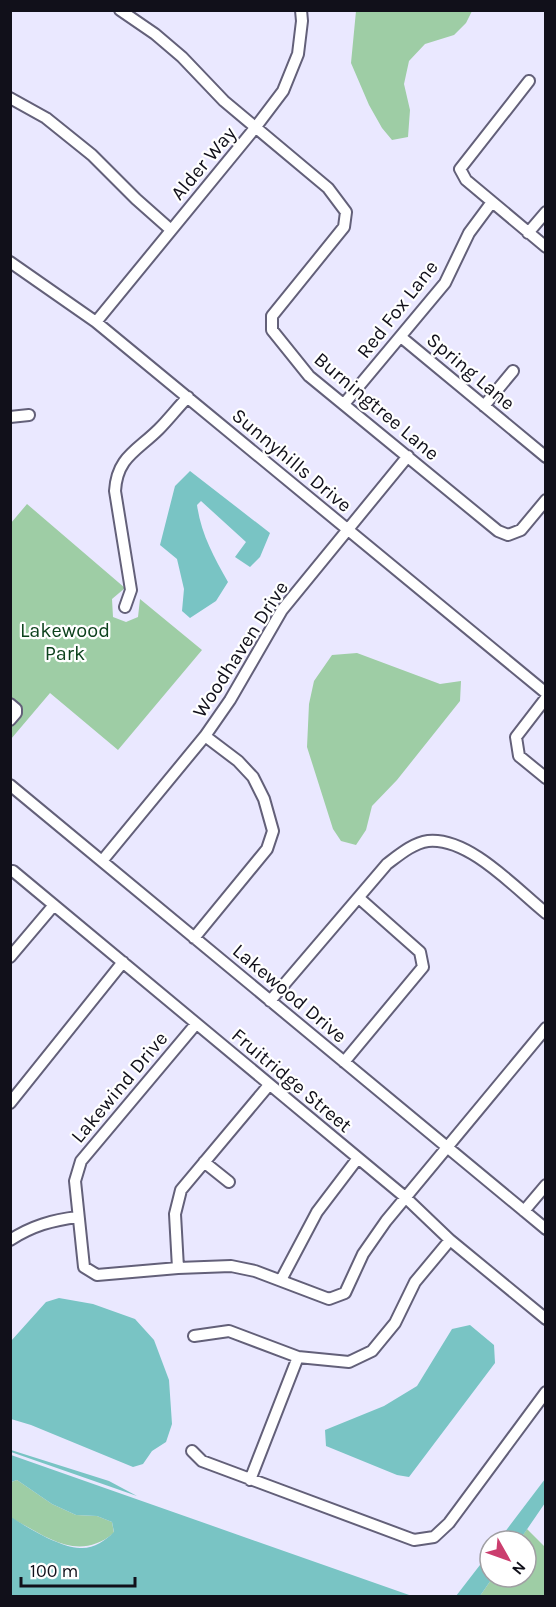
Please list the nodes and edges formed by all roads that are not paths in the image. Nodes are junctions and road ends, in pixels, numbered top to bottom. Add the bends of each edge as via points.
1 (120, 10) edge
2 (301, 10) edge
3 (529, 81) dead end
4 (10, 98) edge
5 (255, 128) junction
6 (492, 202) junction
7 (546, 212) edge
8 (171, 230) junction
9 (528, 233) junction
10 (546, 247) edge
11 (10, 262) edge
12 (96, 322) junction
13 (400, 337) junction
14 (513, 371) dead end
15 (188, 397) junction
16 (344, 404) junction
17 (484, 406) junction
18 (29, 415) dead end
19 (10, 417) edge
20 (408, 456) junction
21 (546, 457) edge
22 (546, 500) edge
23 (347, 529) junction
24 (125, 607) dead end
25 (546, 695) edge
26 (10, 704) edge
27 (10, 720) edge
28 (205, 736) junction
29 (546, 778) edge
30 (10, 785) edge
31 (102, 861) junction
32 (13, 871) dead end
33 (359, 898) junction
34 (54, 905) junction
35 (546, 913) edge
36 (194, 938) junction
37 (10, 957) edge
38 (123, 962) junction
39 (270, 1001) junction
40 (195, 1024) junction
41 (546, 1029) edge
42 (344, 1062) junction
43 (269, 1085) junction
44 (10, 1103) edge
45 (446, 1147) junction
46 (358, 1158) junction
47 (204, 1162) junction
48 (229, 1182) dead end
49 (546, 1185) edge
50 (405, 1197) junction
51 (524, 1211) junction
52 (78, 1217) junction
53 (546, 1229) edge
54 (10, 1240) edge
55 (450, 1240) junction
56 (178, 1268) junction
57 (281, 1280) junction
58 (546, 1319) edge
59 (194, 1336) dead end
60 (298, 1357) junction
61 (546, 1392) edge
62 (192, 1451) dead end
63 (250, 1480) junction

1 - 5 street, Burningtree Lane via 182,57
2 - 5 street, Alder Way via 298,54 283,91
3 - 6 street via 460,169 465,180
4 - 8 street via 46,118 83,148
5 - 8 street, Alder Way
5 - 16 street, Burningtree Lane via 328,188 346,212 344,227 272,316 272,330 309,376
6 - 9 street
6 - 13 street, Red Fox Lane via 469,233 445,283
7 - 9 street
8 - 12 street, Alder Way
9 - 10 street
11 - 12 street, Sunnyhills Drive
12 - 15 street, Sunnyhills Drive
13 - 16 street, Red Fox Lane
13 - 17 street, Spring Lane
14 - 17 street
15 - 23 street, Sunnyhills Drive
15 - 24 street via 125,460 116,475 115,491 131,590
16 - 20 street, Burningtree Lane
17 - 21 street, Spring Lane
18 - 19 street
20 - 22 street, Burningtree Lane via 498,531 508,535 521,530
20 - 23 street, Woodhaven Drive
23 - 25 street, Sunnyhills Drive
23 - 28 street, Woodhaven Drive via 282,610
25 - 29 street via 516,737 519,756
26 - 27 street via 16,713
28 - 31 street, Woodhaven Drive
28 - 36 street via 253,777 273,831 267,849
30 - 31 street, Lakewood Drive
31 - 36 street, Lakewood Drive
32 - 34 street, Fruitridge Street
33 - 35 street via 387,864 405,850 426,841 450,842 474,853
33 - 39 street
33 - 42 street via 420,952 423,967
34 - 37 street
34 - 38 street, Fruitridge Street
36 - 39 street, Lakewood Drive
38 - 40 street, Fruitridge Street
38 - 44 street
39 - 42 street, Lakewood Drive
40 - 43 street, Fruitridge Street
40 - 52 street, Lakewind Drive via 81,1161 75,1181
41 - 45 street, Lakewind Drive
42 - 45 street, Lakewood Drive
43 - 46 street, Fruitridge Street
43 - 47 street
45 - 50 street, Lakewind Drive
45 - 51 street, Lakewood Drive
46 - 50 street, Fruitridge Street
46 - 57 street via 316,1212
47 - 48 street
47 - 56 street via 181,1190 176,1214
49 - 51 street
50 - 55 street, Fruitridge Street
50 - 57 street, Lakewind Drive via 363,1254 345,1293 329,1299
51 - 53 street, Lakewood Drive
52 - 54 street via 54,1219
52 - 56 street, Lakewind Drive via 84,1267 97,1275
55 - 58 street, Fruitridge Street
55 - 60 street via 415,1282 395,1323 372,1351 349,1362
56 - 57 street, Lakewind Drive via 231,1266
59 - 60 street via 229,1331
60 - 63 street
61 - 63 street via 449,1523 434,1537 414,1540
62 - 63 street via 202,1461

